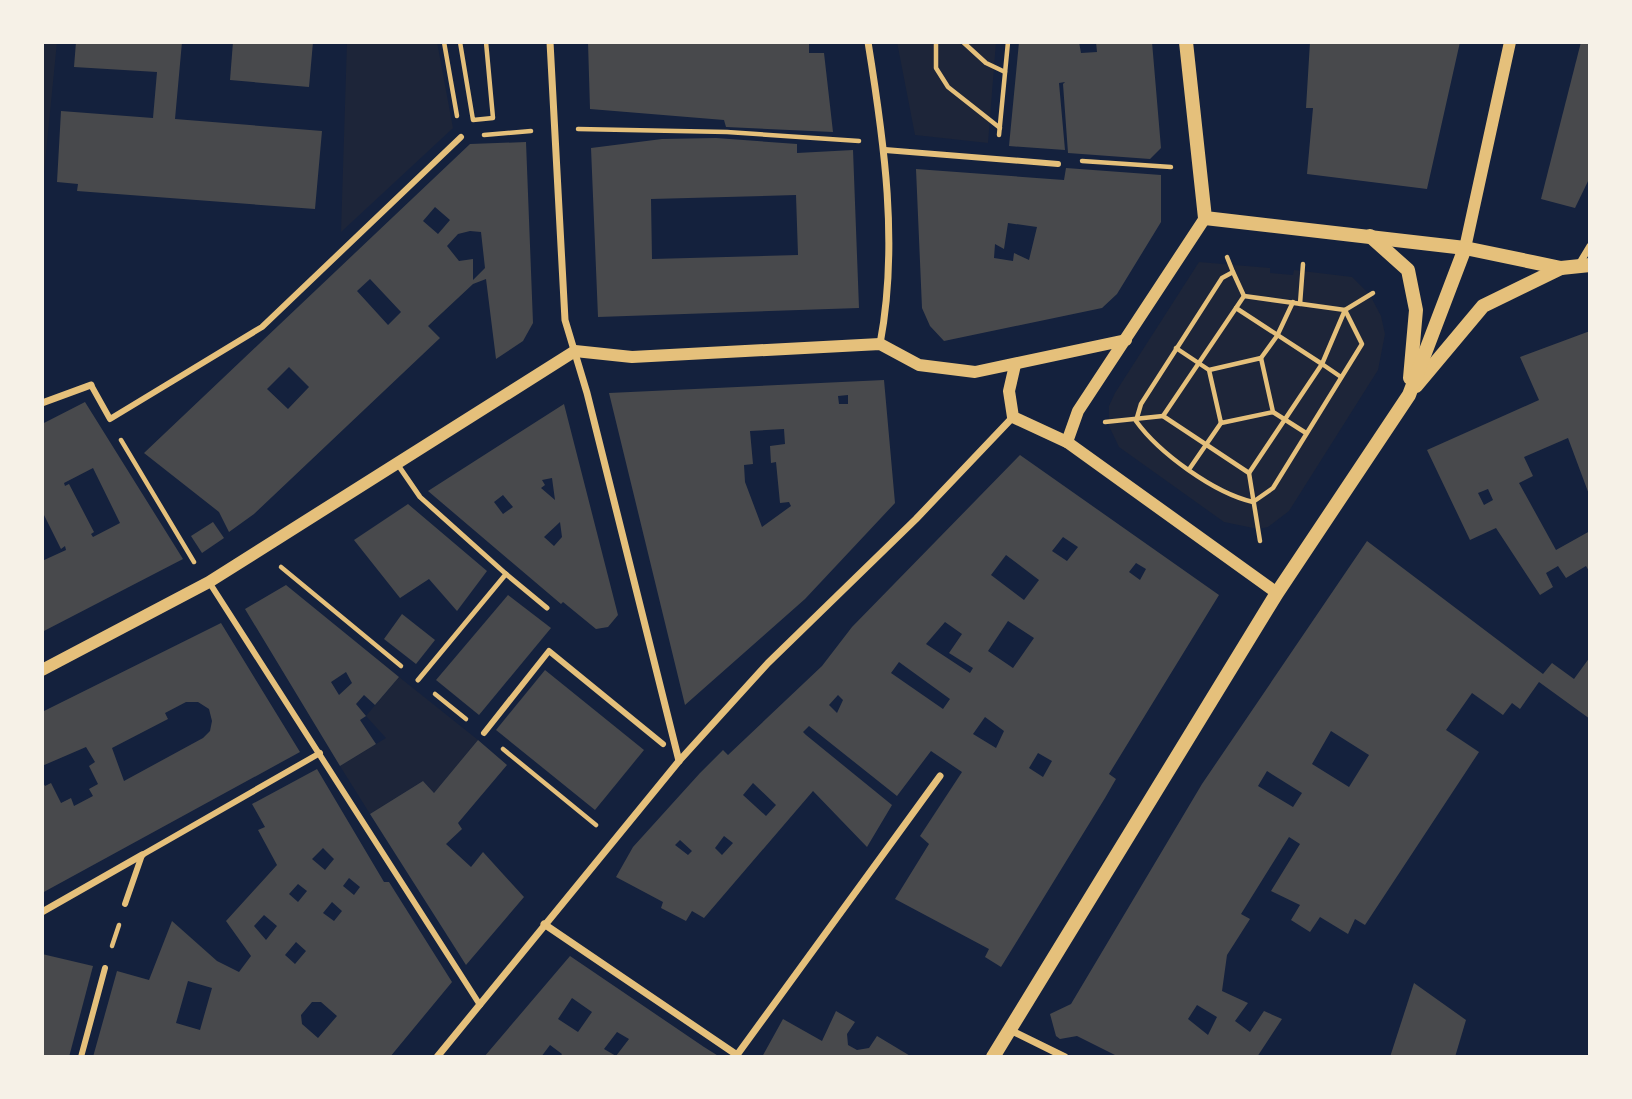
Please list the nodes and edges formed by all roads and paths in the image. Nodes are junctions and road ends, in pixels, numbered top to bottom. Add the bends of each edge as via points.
1 (444, 42) edge
2 (460, 42) edge
3 (486, 42) edge
4 (550, 42) edge
5 (868, 42) edge
6 (936, 42) edge
7 (963, 42) edge
8 (1007, 42) edge
9 (1186, 42) edge
10 (1510, 42) edge
11 (1005, 72) junction
12 (1000, 129) junction
13 (557, 130) junction
14 (530, 131) dead end
15 (461, 137) junction
16 (884, 142) junction
17 (885, 150) junction
18 (997, 160) junction
19 (1058, 164) joint
20 (1198, 169) junction
21 (1205, 218) junction
22 (1370, 236) junction
23 (1590, 246) edge
24 (1465, 248) junction
25 (1227, 257) dead end
26 (1303, 264) dead end
27 (1584, 266) edge
28 (1561, 268) junction
29 (1233, 272) junction
30 (1373, 293) dead end
31 (1244, 296) junction
32 (1293, 302) junction
33 (1300, 304) junction
34 (1236, 308) junction
35 (1345, 310) junction
36 (1277, 335) junction
37 (1126, 340) junction
38 (880, 344) junction
39 (1176, 348) junction
40 (575, 351) junction
41 (1261, 358) junction
42 (1198, 363) junction
43 (1322, 364) junction
44 (1016, 365) junction
45 (1209, 370) junction
46 (1341, 377) junction
47 (91, 384) joint
48 (1409, 396) junction
49 (42, 403) edge
50 (1273, 412) junction
51 (1163, 416) junction
52 (1013, 417) junction
53 (110, 419) junction
54 (1285, 419) junction
55 (1136, 421) junction
56 (1104, 422) dead end
57 (1221, 423) junction
58 (1306, 433) junction
59 (1067, 442) junction
60 (1206, 444) junction
61 (397, 462) junction
62 (1190, 468) junction
63 (1249, 473) junction
64 (1253, 502) junction
65 (1260, 541) dead end
66 (190, 555) dead end
67 (506, 574) junction
68 (209, 582) junction
69 (1277, 593) junction
70 (547, 608) dead end
71 (42, 670) edge
72 (418, 680) dead end
73 (484, 733) dead end
74 (663, 744) dead end
75 (320, 753) junction
76 (679, 761) junction
77 (940, 776) dead end
78 (142, 855) junction
79 (125, 904) dead end
80 (42, 912) edge
81 (544, 924) junction
82 (105, 968) dead end
83 (480, 1005) junction
84 (1010, 1030) junction
85 (738, 1056) edge
86 (81, 1057) edge
87 (437, 1057) edge
88 (993, 1057) edge
89 (1065, 1057) edge

1 - 15 path
2 - 3 path via 473,120 493,118
4 - 13 street
5 - 16 street
6 - 12 path via 936,68 947,86
7 - 11 path via 986,63
8 - 11 path
9 - 20 main road
10 - 24 street
11 - 12 path
12 - 18 path
13 - 16 path via 727,132
13 - 40 street via 565,320
14 - 15 path
15 - 53 street via 262,327
16 - 17 street
17 - 18 street
17 - 38 street via 889,298
18 - 19 street
19 - 20 path via 1067,160
20 - 21 main road
21 - 22 main road
21 - 37 street
22 - 24 main road
22 - 48 main road via 1408,270 1416,310
23 - 27 street
24 - 28 main road
24 - 48 main road
25 - 29 path
26 - 33 path
27 - 28 main road
28 - 48 main road via 1483,306
29 - 31 path
29 - 39 path via 1222,278
30 - 35 path
31 - 32 path
31 - 34 path
32 - 33 path
32 - 36 path
33 - 35 path
34 - 36 path
34 - 42 path
35 - 43 path
35 - 46 path via 1362,344
36 - 41 path
36 - 43 path
37 - 44 street
37 - 59 street via 1078,411
38 - 40 street via 632,357
38 - 44 street via 919,365 975,372
39 - 42 path
39 - 55 path via 1141,404
40 - 61 street
40 - 76 street
41 - 45 path
41 - 50 path
42 - 45 path
42 - 51 path
43 - 46 path
43 - 54 path
44 - 52 street via 1009,391
45 - 57 path
46 - 58 path
47 - 49 street
47 - 53 street
48 - 69 main road
50 - 54 path
50 - 57 path
51 - 55 path
51 - 60 path
52 - 59 street
52 - 76 street via 768,663
53 - 66 path
54 - 58 path
54 - 63 path
55 - 56 path
55 - 62 path via 1149,439
57 - 60 path
58 - 64 path via 1273,488
59 - 69 street
60 - 62 path
60 - 63 path
61 - 67 lane via 420,498
61 - 68 street
62 - 64 path via 1230,497
63 - 64 path
64 - 65 path
67 - 70 lane
67 - 72 lane
68 - 71 street
68 - 75 street
69 - 84 main road
73 - 74 street via 549,651
75 - 78 street
75 - 83 street
76 - 81 street
77 - 85 street
78 - 79 street
78 - 80 street
81 - 83 street
81 - 85 street
82 - 86 street
83 - 87 street
84 - 88 main road
84 - 89 street

